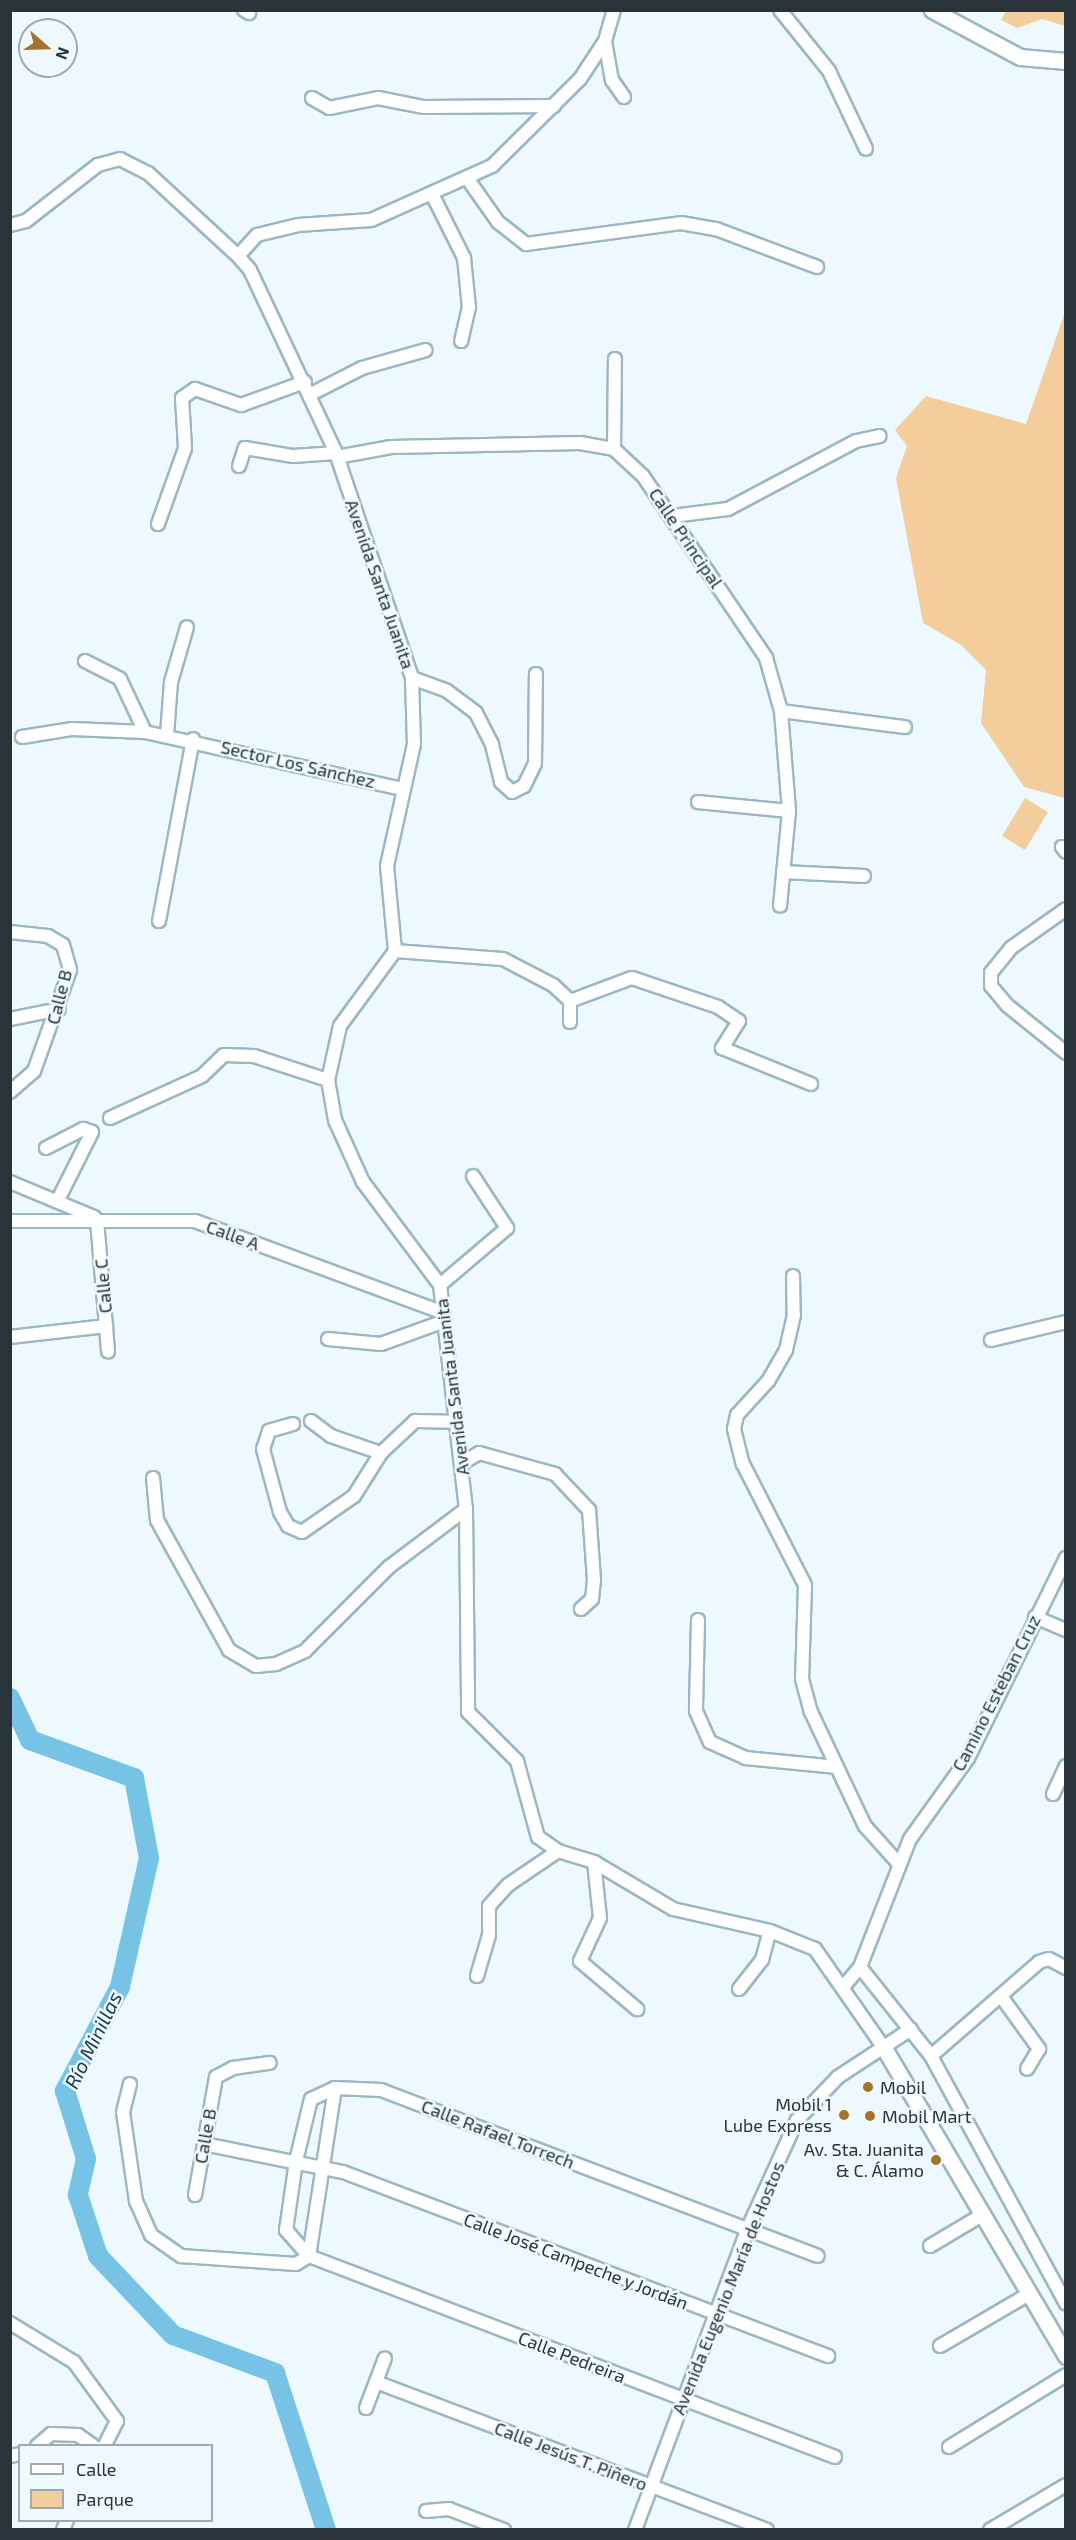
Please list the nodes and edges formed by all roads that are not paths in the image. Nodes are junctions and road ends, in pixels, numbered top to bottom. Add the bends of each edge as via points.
1 (614, 10) edge
2 (780, 10) edge
3 (932, 10) edge
4 (605, 41) junction
5 (1065, 62) edge
6 (624, 97) dead end
7 (312, 98) dead end
8 (554, 105) junction
9 (866, 149) dead end
10 (467, 178) junction
11 (432, 194) junction
12 (10, 225) edge
13 (238, 256) junction
14 (817, 267) dead end
15 (461, 341) dead end
16 (426, 350) dead end
17 (615, 359) dead end
18 (305, 382) junction
19 (311, 394) junction
20 (879, 436) dead end
21 (614, 449) junction
22 (337, 455) junction
23 (238, 466) dead end
24 (673, 516) junction
25 (158, 524) dead end
26 (187, 627) dead end
27 (85, 661) dead end
28 (536, 674) dead end
29 (412, 678) junction
30 (781, 711) junction
31 (906, 727) dead end
32 (145, 732) junction
33 (167, 735) junction
34 (22, 737) dead end
35 (193, 739) junction
36 (402, 789) junction
37 (698, 801) dead end
38 (789, 811) junction
39 (783, 873) junction
40 (864, 876) dead end
41 (780, 906) dead end
42 (1065, 909) edge
43 (159, 921) dead end
44 (10, 932) edge
45 (395, 951) junction
46 (570, 1001) junction
47 (59, 1009) junction
48 (10, 1019) edge
49 (570, 1022) dead end
50 (1065, 1053) edge
51 (328, 1080) junction
52 (811, 1084) dead end
53 (10, 1092) edge
54 (110, 1118) dead end
55 (46, 1148) dead end
56 (473, 1176) dead end
57 (10, 1182) edge
58 (57, 1202) junction
59 (99, 1220) junction
60 (10, 1221) edge
61 (793, 1276) dead end
62 (440, 1286) junction
63 (444, 1317) junction
64 (1065, 1322) edge
65 (106, 1326) junction
66 (10, 1337) edge
67 (328, 1339) dead end
68 (991, 1340) dead end
69 (108, 1352) dead end
70 (311, 1421) dead end
71 (454, 1422) junction
72 (293, 1424) dead end
73 (381, 1453) junction
74 (462, 1463) junction
75 (153, 1478) dead end
76 (466, 1509) junction
77 (1065, 1558) edge
78 (581, 1609) dead end
79 (1035, 1617) junction
80 (698, 1620) dead end
81 (1065, 1630) edge
82 (1065, 1766) edge
83 (837, 1767) junction
84 (1053, 1794) dead end
85 (558, 1851) junction
86 (594, 1862) junction
87 (899, 1864) junction
88 (770, 1931) junction
89 (861, 1967) junction
90 (1065, 1968) edge
91 (477, 1976) dead end
92 (844, 1986) junction
93 (739, 1989) dead end
94 (1003, 1998) junction
95 (637, 2009) dead end
96 (911, 2029) junction
97 (884, 2048) junction
98 (931, 2056) junction
99 (270, 2064) dead end
100 (1027, 2069) dead end
101 (130, 2084) dead end
102 (335, 2088) junction
103 (204, 2144) junction
104 (296, 2161) junction
105 (322, 2167) junction
106 (195, 2195) dead end
107 (982, 2215) junction
108 (748, 2228) junction
109 (930, 2246) dead end
110 (309, 2256) junction
111 (818, 2256) dead end
112 (1029, 2294) junction
113 (1065, 2304) edge
114 (716, 2314) junction
115 (10, 2323) edge
116 (939, 2346) dead end
117 (828, 2356) dead end
118 (1065, 2356) edge
119 (385, 2358) dead end
120 (1065, 2375) edge
121 (376, 2382) junction
122 (683, 2400) junction
123 (366, 2408) dead end
124 (39, 2444) edge
125 (92, 2444) edge
126 (105, 2444) edge
127 (949, 2447) dead end
128 (836, 2457) dead end
129 (1065, 2485) edge
130 (651, 2486) junction
131 (426, 2511) dead end
132 (504, 2529) edge
133 (634, 2529) edge
134 (767, 2529) edge
135 (990, 2529) edge

1 - 4 street
2 - 9 street via 829,71
3 - 5 street via 1020,57
4 - 6 street via 612,80
4 - 8 street via 580,79
7 - 8 street via 329,108 378,98 424,107
8 - 10 street via 492,166
10 - 11 street
10 - 14 street via 498,222 526,244 681,224 716,229
11 - 13 street via 371,220 298,225 257,235
11 - 15 street via 464,258 469,307
12 - 13 street, Avenida Santa Juanita via 26,221 98,165 120,159 148,173
13 - 18 street, Avenida Santa Juanita
16 - 19 street via 362,368
17 - 21 street
18 - 19 street, Avenida Santa Juanita
18 - 25 street via 242,405 195,389 182,398 185,448
19 - 22 street, Avenida Santa Juanita
20 - 24 street via 856,441 728,509
21 - 22 street via 580,443 391,447
21 - 24 street, Calle Principal via 644,476
22 - 23 street via 293,456 245,448
22 - 29 street, Avenida Santa Juanita
24 - 30 street, Calle Principal via 766,658
26 - 33 street via 171,682
27 - 32 street via 120,679
28 - 29 street via 535,762 524,786 512,792 501,782 492,745 476,713 447,691
29 - 36 street, Avenida Santa Juanita via 414,744
30 - 31 street
30 - 38 street, Calle Principal
32 - 33 street, Sector Los Sánchez
32 - 34 street, Sector Los Sánchez via 72,729
33 - 35 street, Sector Los Sánchez
35 - 36 street, Sector Los Sánchez
35 - 43 street
36 - 45 street, Avenida Santa Juanita via 387,867
37 - 38 street
38 - 39 street, Calle Principal
39 - 40 street
39 - 41 street, Calle Principal
42 - 50 street via 1011,948 991,973 991,986 1008,1006
44 - 47 street, Calle B via 48,936 63,945 70,970
45 - 46 street via 503,959 553,985
45 - 51 street, Avenida Santa Juanita via 340,1026
46 - 49 street
46 - 52 street via 632,978 718,1007 739,1021 722,1048
47 - 48 street
47 - 53 street, Calle B via 34,1071
51 - 54 street via 254,1056 224,1055 202,1076
51 - 62 street, Avenida Santa Juanita via 335,1120 363,1182
55 - 58 street via 83,1129 92,1132
56 - 62 street via 507,1228
57 - 58 street
58 - 59 street
59 - 60 street, Calle A
59 - 63 street, Calle A via 195,1221
59 - 65 street, Calle C
61 - 83 street via 794,1315 786,1350 768,1381 737,1415 734,1429 743,1464 805,1585 802,1679
62 - 63 street, Avenida Santa Juanita
63 - 67 street via 381,1344
63 - 71 street, Avenida Santa Juanita
64 - 68 street
65 - 66 street
65 - 69 street, Calle C
70 - 73 street via 331,1436
71 - 73 street via 415,1421
71 - 74 street, Avenida Santa Juanita
72 - 73 street via 269,1431 263,1449 280,1512 288,1526 302,1532 354,1496
74 - 76 street, Avenida Santa Juanita
74 - 78 street via 479,1453 555,1474 589,1510 594,1580 592,1599
75 - 76 street via 157,1520 229,1650 256,1666 276,1664 305,1651 389,1567
76 - 85 street, Avenida Santa Juanita via 468,1712 517,1761 529,1819 538,1837
77 - 79 street, Camino Esteban Cruz
79 - 81 street
79 - 87 street, Camino Esteban Cruz via 968,1758 910,1839
80 - 83 street via 696,1711 710,1742 746,1758
82 - 84 street
83 - 87 street via 865,1826
85 - 86 street, Avenida Santa Juanita
85 - 91 street via 508,1885 489,1906 489,1935
86 - 88 street, Avenida Santa Juanita via 673,1910
86 - 95 street via 600,1918 580,1961
87 - 89 street, Camino Esteban Cruz
88 - 92 street, Avenida Santa Juanita via 815,1949
88 - 93 street via 762,1960
89 - 92 street, Camino Esteban Cruz
89 - 96 street
90 - 94 street via 1045,1959
92 - 97 street, Avenida Santa Juanita
94 - 98 street
94 - 100 street via 1039,2049
96 - 97 street, Avenida Eugenio María de Hostos
96 - 98 street
97 - 107 street, Avenida Santa Juanita
97 - 108 street, Avenida Eugenio María de Hostos via 838,2077 797,2120
98 - 113 street
99 - 103 street, Calle B via 233,2068 216,2077
101 - 110 street via 123,2112 136,2201 152,2235 181,2256 296,2264
102 - 104 street via 311,2099
102 - 105 street
102 - 108 street, Calle Rafael Torrech via 381,2090
103 - 104 street
103 - 106 street, Calle B
104 - 105 street, Calle José Campeche y Jordán
104 - 110 street via 286,2230
105 - 110 street
105 - 114 street, Calle José Campeche y Jordán
107 - 109 street
107 - 112 street, Avenida Santa Juanita
108 - 111 street, Calle Rafael Torrech
108 - 114 street, Avenida Eugenio María de Hostos
110 - 122 street, Calle Pedreira
112 - 116 street
112 - 118 street, Avenida Santa Juanita
114 - 117 street, Calle José Campeche y Jordán
114 - 122 street, Avenida Eugenio María de Hostos
115 - 126 street via 75,2362 117,2421
119 - 121 street
120 - 127 street
121 - 123 street
121 - 130 street, Calle Jesús T. Piñero
122 - 128 street, Calle Pedreira
122 - 130 street, Avenida Eugenio María de Hostos
124 - 125 street via 51,2434 78,2435
129 - 135 street
130 - 133 street, Avenida Eugenio María de Hostos
130 - 134 street, Calle Jesús T. Piñero
131 - 132 street via 449,2509

